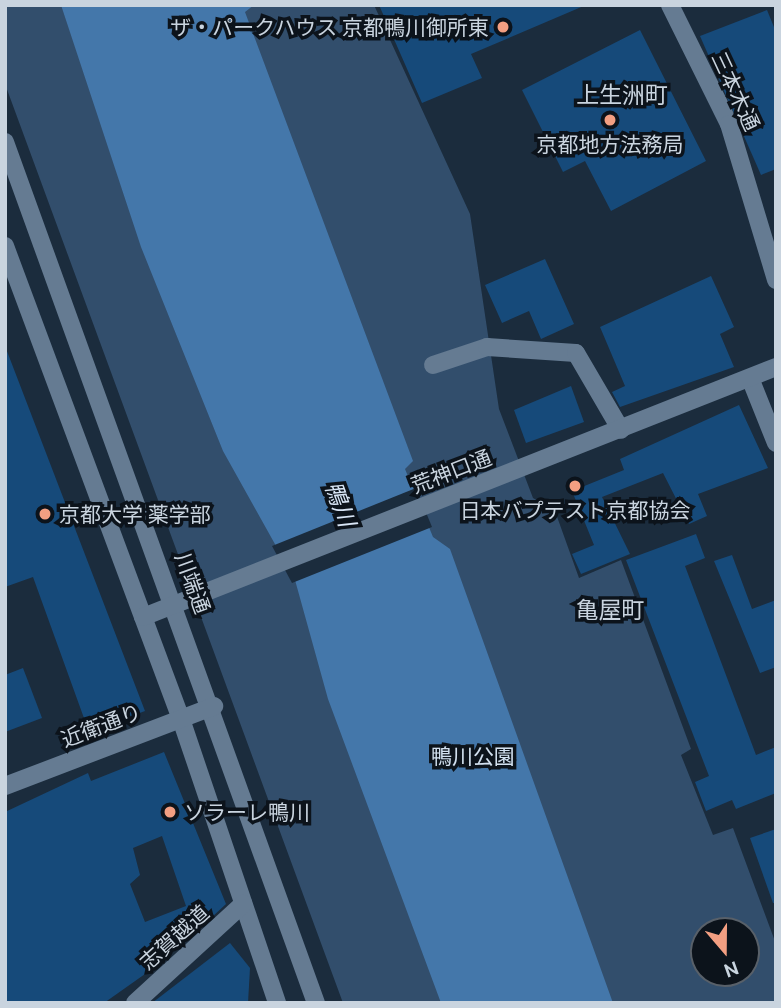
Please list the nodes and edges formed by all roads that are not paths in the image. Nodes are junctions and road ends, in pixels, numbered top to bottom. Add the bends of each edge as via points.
1 (670, 5) edge
2 (5, 142) edge
3 (5, 246) edge
4 (776, 280) edge
5 (433, 365) dead end
6 (776, 367) edge
7 (750, 378) junction
8 (621, 430) junction
9 (776, 443) edge
10 (176, 603) junction
11 (142, 617) junction
12 (214, 706) junction
13 (181, 719) junction
14 (5, 786) edge
15 (243, 904) junction
16 (135, 1003) edge
17 (277, 1003) edge
18 (316, 1003) edge

1 - 4 street, 三本木通 via 729,124
2 - 10 street, 川端通
3 - 11 street
5 - 8 street via 487,347 576,353
6 - 7 street, 荒神口通
7 - 8 street, 荒神口通
7 - 9 street
8 - 10 street, 荒神口通
10 - 11 street, 荒神口通
10 - 12 street, 川端通
11 - 13 street
12 - 13 street, 近衛通り
12 - 18 street, 川端通
13 - 14 street, 近衛通り
13 - 15 street
15 - 16 street, 志賀越道
15 - 17 street

